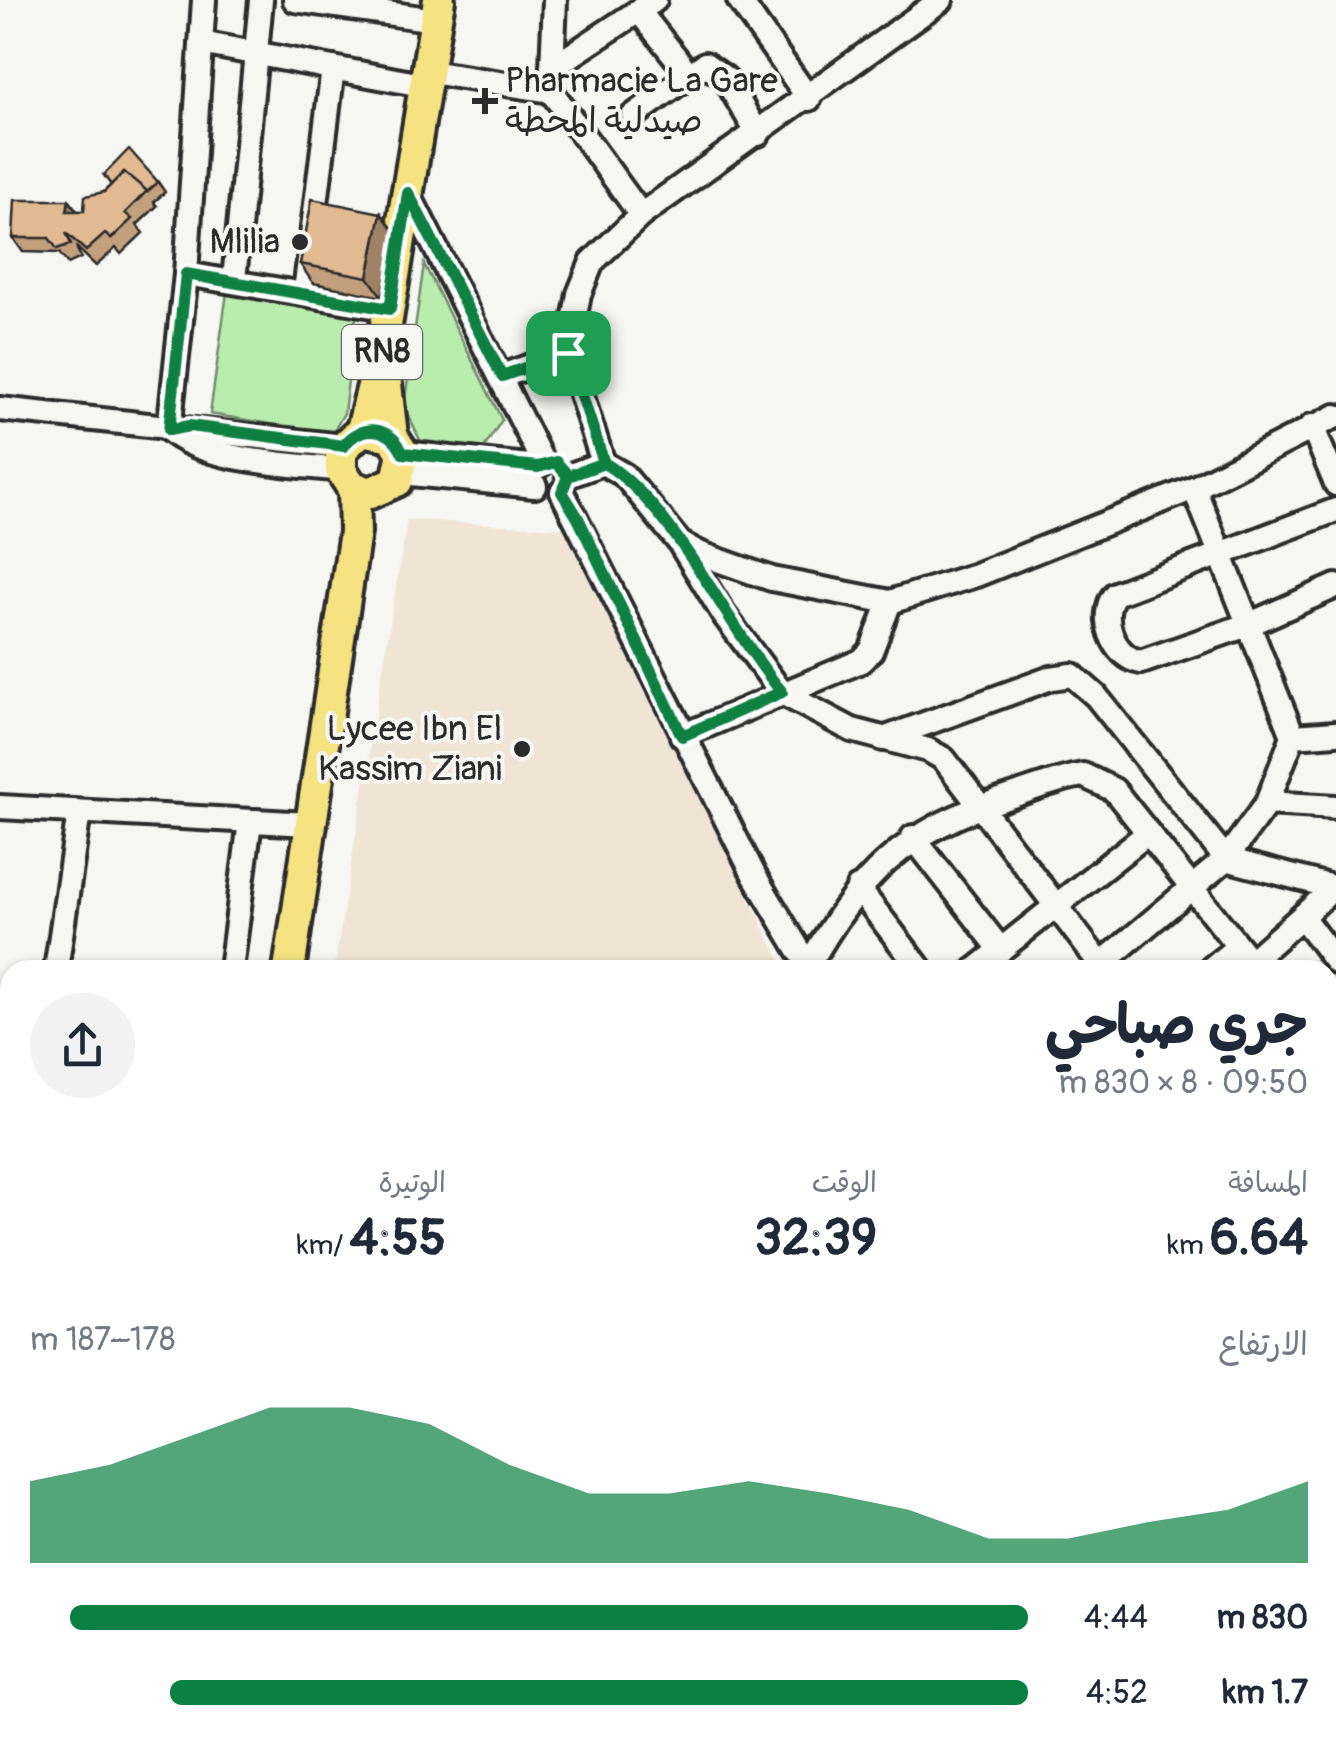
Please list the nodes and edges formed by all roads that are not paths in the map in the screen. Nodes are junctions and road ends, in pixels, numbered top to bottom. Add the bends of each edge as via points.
1 (204, 0) edge
2 (261, 0) edge
3 (295, 0) edge
4 (555, 0) edge
5 (739, 0) edge
6 (941, 0) edge
7 (647, 6) edge
8 (437, 10) edge
9 (200, 43) junction
10 (256, 54) junction
11 (334, 68) junction
12 (688, 73) junction
13 (429, 79) junction
14 (551, 80) junction
15 (809, 99) junction
16 (633, 116) dead end
17 (758, 134) junction
18 (408, 193) junction
19 (641, 215) junction
20 (186, 274) junction
21 (234, 280) junction
22 (305, 292) junction
23 (390, 309) junction
24 (568, 353) junction
25 (502, 376) junction
26 (0, 410) edge
27 (1336, 416) edge
28 (1312, 426) junction
29 (169, 430) junction
30 (372, 461) junction
31 (604, 463) junction
32 (539, 472) junction
33 (565, 484) junction
34 (1336, 484) edge
35 (1194, 488) junction
36 (1336, 510) edge
37 (680, 543) junction
38 (1223, 556) junction
39 (1336, 586) edge
40 (890, 602) junction
41 (1250, 624) junction
42 (782, 692) junction
43 (1336, 733) edge
44 (682, 736) junction
45 (1293, 736) junction
46 (882, 739) junction
47 (1268, 803) junction
48 (0, 807) edge
49 (977, 807) junction
50 (1336, 808) edge
51 (79, 812) junction
52 (250, 821) junction
53 (309, 824) junction
54 (1148, 834) junction
55 (912, 837) junction
56 (1226, 860) junction
57 (858, 888) junction
58 (1335, 888) edge
59 (1191, 893) junction
60 (1058, 908) junction
61 (1302, 918) junction
62 (1001, 950) junction
63 (57, 960) edge
64 (232, 960) edge
65 (290, 960) edge
66 (804, 960) edge
67 (814, 960) edge
68 (913, 960) edge
69 (988, 960) edge
70 (1094, 960) edge
71 (1110, 960) edge
72 (1248, 960) edge
73 (1334, 960) edge

1 - 9 street
2 - 10 street
3 - 8 street
4 - 14 street
5 - 15 street
6 - 15 street
7 - 12 street
7 - 14 street
8 - 13 main road, RN8
9 - 10 street
9 - 20 street
10 - 11 street
10 - 21 street
11 - 13 street
11 - 22 street via 327,209
12 - 16 street
12 - 17 street via 705,64 718,70
13 - 14 street
13 - 18 main road, RN8
14 - 19 street
15 - 17 street
17 - 19 street
18 - 23 main road, RN8 via 394,223
18 - 25 street
19 - 24 street via 592,262
20 - 21 street
20 - 29 street
21 - 22 street
22 - 23 street
23 - 30 main road, RN8
24 - 25 street
24 - 31 street
25 - 32 street
26 - 29 street
27 - 28 street
28 - 34 street
28 - 35 street
29 - 30 street via 189,426
30 - 32 street
30 - 53 main road, RN8
31 - 33 street
31 - 37 street via 624,475
32 - 33 street via 556,462
33 - 44 street
35 - 38 street
35 - 40 street
36 - 38 street
37 - 40 street via 772,580
37 - 42 street
38 - 41 street
38 - 41 street via 1115,594 1107,622 1124,655 1140,662
39 - 41 street
40 - 42 street via 868,656
41 - 45 street
42 - 44 street
42 - 46 street via 809,711
43 - 45 street
44 - 66 street
45 - 47 street
46 - 49 street via 944,759
46 - 56 street via 1072,675 1096,696
47 - 50 street
47 - 56 street
48 - 51 street
49 - 54 street via 1083,775 1114,790
49 - 55 street
49 - 60 street
51 - 52 street
51 - 63 street
52 - 53 street
52 - 64 street
53 - 65 main road, RN8
54 - 59 street
54 - 60 street
55 - 57 street
55 - 62 street
56 - 58 street
56 - 59 street
57 - 67 street
57 - 68 street
58 - 61 street
59 - 71 street
59 - 72 street
60 - 62 street
60 - 70 street
61 - 72 street
61 - 73 street
62 - 69 street

